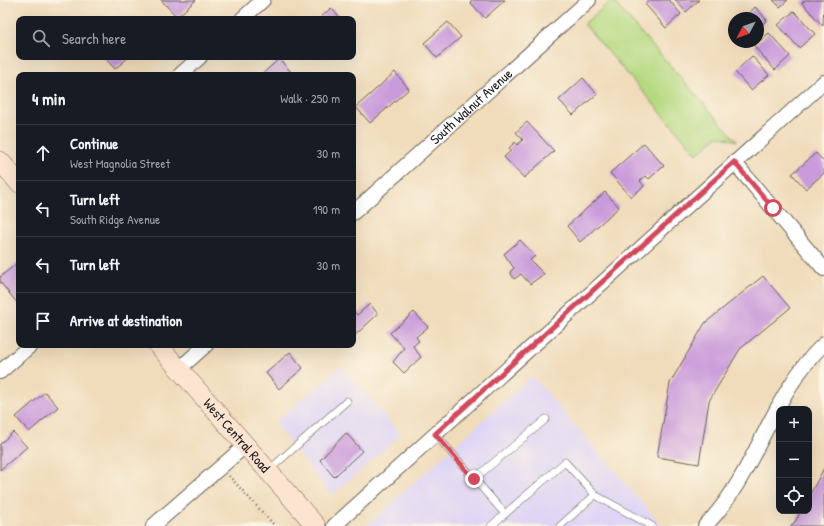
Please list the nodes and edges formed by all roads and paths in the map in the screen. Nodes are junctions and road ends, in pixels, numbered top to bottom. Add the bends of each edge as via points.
1 (263, 0) edge
2 (589, 0) edge
3 (245, 16) edge
4 (197, 60) edge
5 (183, 72) edge
6 (824, 82) edge
7 (0, 161) edge
8 (734, 162) junction
9 (16, 180) edge
10 (356, 210) edge
11 (824, 269) edge
12 (824, 344) edge
13 (28, 348) edge
14 (161, 348) edge
15 (203, 348) edge
16 (179, 369) junction
17 (0, 372) edge
18 (347, 401) dead end
19 (546, 419) dead end
20 (435, 434) junction
21 (246, 446) junction
22 (221, 467) junction
23 (268, 470) junction
24 (474, 479) junction
25 (595, 495) junction
26 (505, 514) junction
27 (153, 526) edge
28 (275, 526) edge
29 (316, 526) edge
30 (334, 526) edge
31 (491, 526) edge
32 (560, 526) edge
33 (652, 526) edge
34 (705, 526) edge

1 - 3 street
2 - 10 street, South Walnut Avenue
4 - 5 street
6 - 8 street
7 - 9 main road
8 - 11 street
8 - 20 street
12 - 34 street via 797,374 748,467
13 - 17 street
14 - 16 main road, West Central Road
15 - 16 street
16 - 21 main road, West Central Road
18 - 23 lane
19 - 24 lane
20 - 24 lane
20 - 30 street
21 - 22 street
21 - 23 main road, West Central Road
22 - 27 street
22 - 28 path
23 - 29 main road, West Central Road
24 - 26 lane
25 - 26 lane via 565,462
25 - 32 lane
25 - 33 lane
26 - 31 lane

